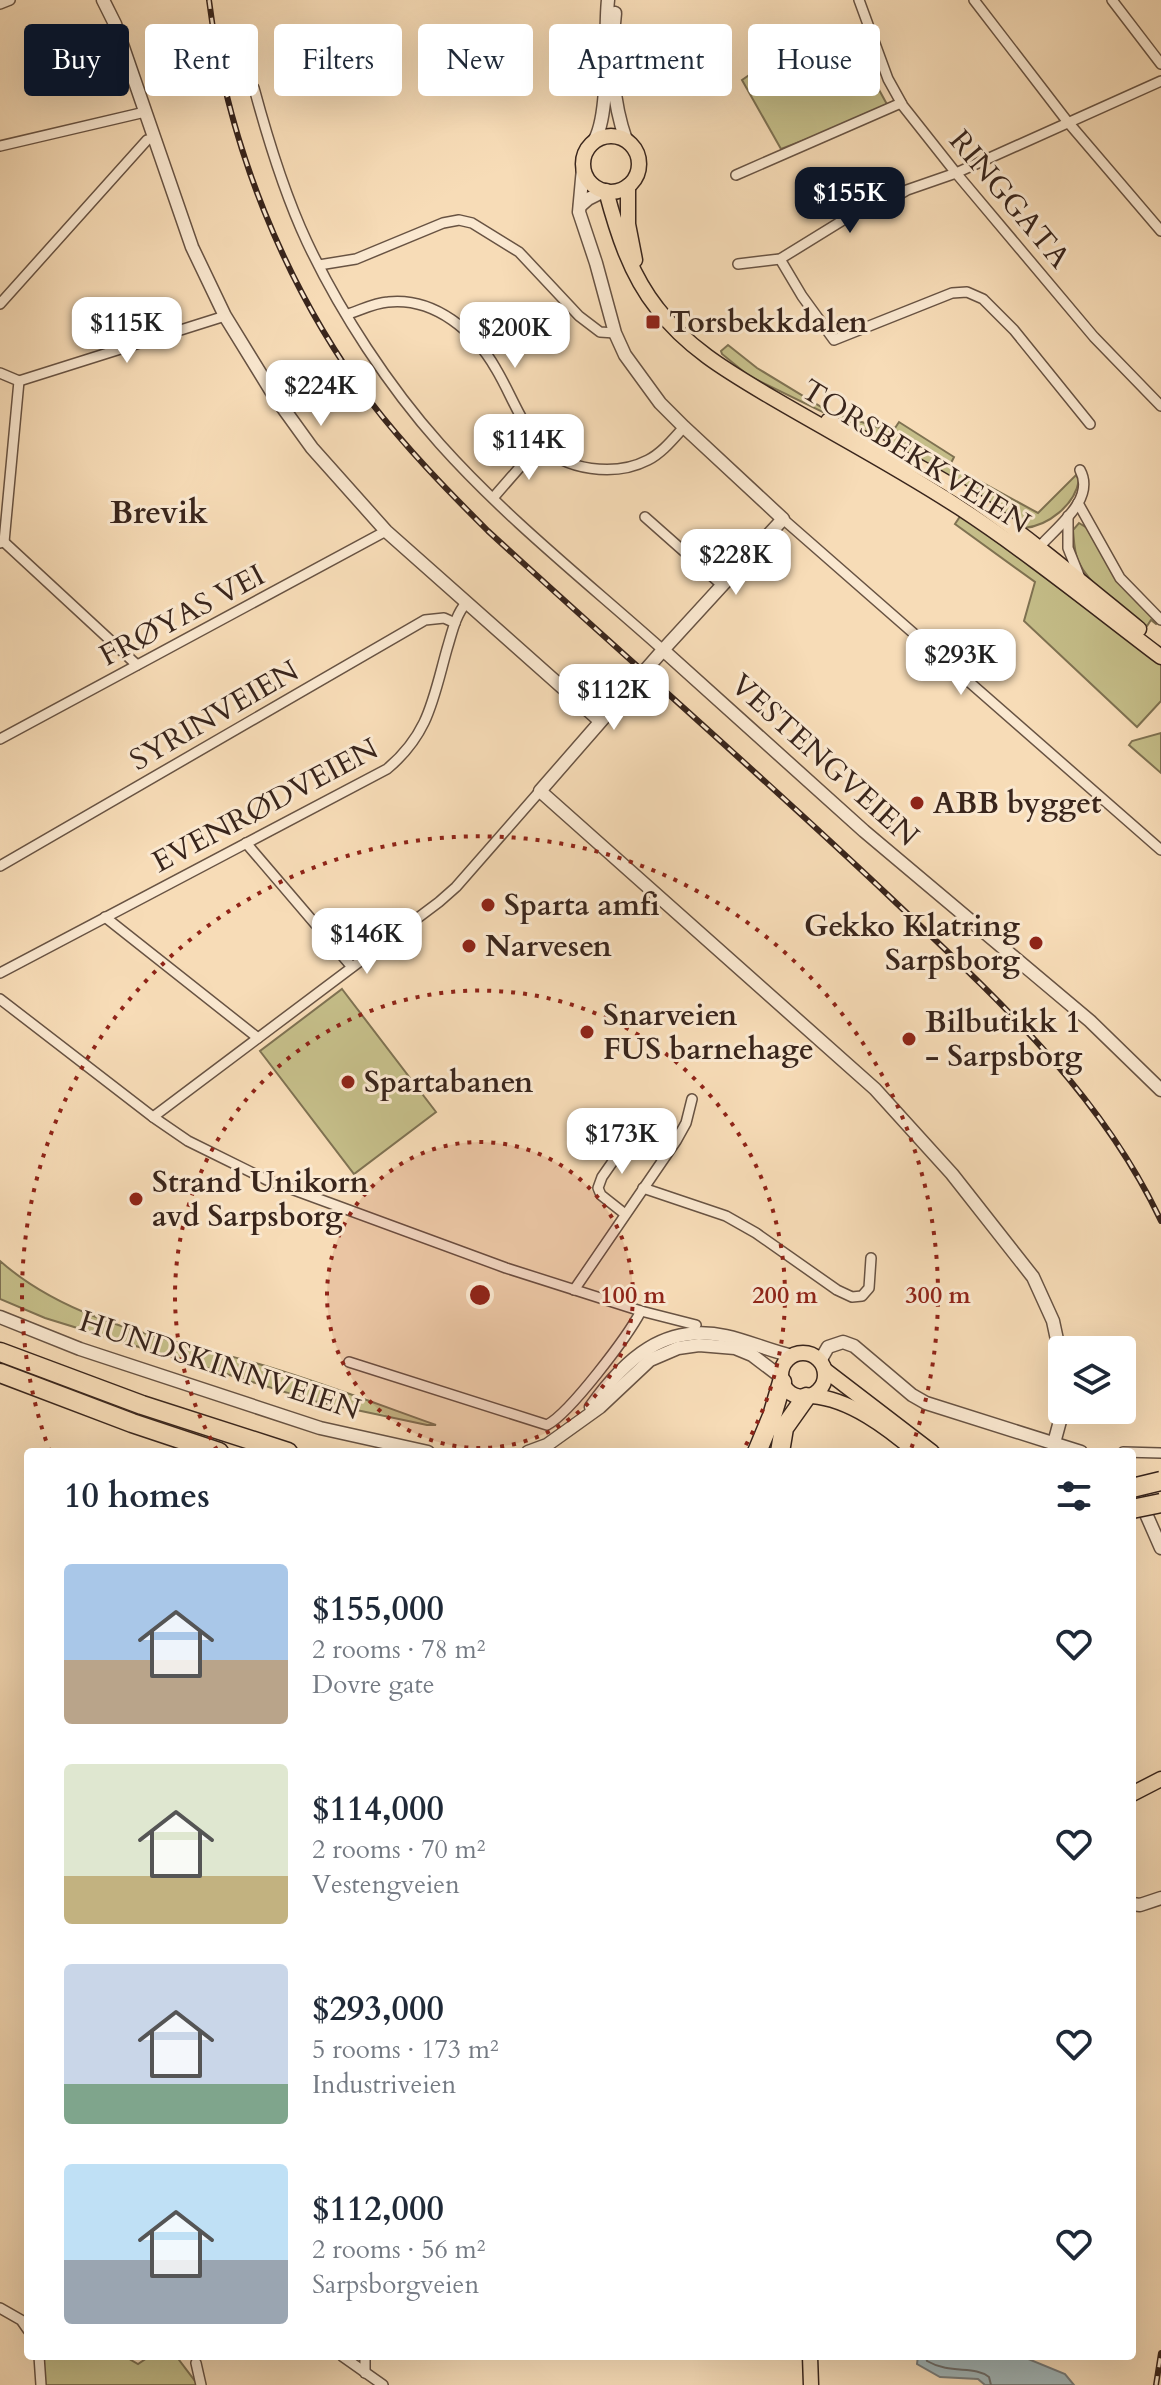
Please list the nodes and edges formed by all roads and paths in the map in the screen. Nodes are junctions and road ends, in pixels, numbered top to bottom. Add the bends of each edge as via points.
1 (10, 0) edge
2 (103, 0) edge
3 (608, 0) edge
4 (616, 0) edge
5 (859, 0) edge
6 (974, 0) edge
7 (1112, 0) edge
8 (0, 4) edge
9 (1161, 64) edge
10 (1161, 81) edge
11 (256, 96) edge
12 (901, 103) junction
13 (145, 112) junction
14 (1067, 121) junction
15 (147, 140) dead end
16 (626, 140) junction
17 (593, 143) junction
18 (0, 146) edge
19 (583, 168) junction
20 (956, 173) junction
21 (736, 175) dead end
22 (628, 186) junction
23 (605, 191) junction
24 (580, 206) junction
25 (1161, 212) edge
26 (1150, 220) junction
27 (1161, 231) edge
28 (780, 259) junction
29 (738, 264) dead end
30 (319, 265) junction
31 (638, 276) junction
32 (0, 304) edge
33 (348, 314) junction
34 (225, 316) junction
35 (615, 333) junction
36 (0, 373) edge
37 (19, 381) junction
38 (1161, 406) edge
39 (1090, 424) dead end
40 (684, 427) junction
41 (540, 444) junction
42 (1080, 470) dead end
43 (493, 498) junction
44 (1078, 503) junction
45 (1068, 516) junction
46 (645, 517) dead end
47 (783, 519) junction
48 (386, 531) junction
49 (2, 542) edge
50 (1035, 552) junction
51 (1081, 582) junction
52 (723, 586) junction
53 (466, 603) junction
54 (1161, 620) edge
55 (455, 623) junction
56 (1161, 647) edge
57 (663, 650) junction
58 (1161, 657) edge
59 (137, 665) junction
60 (600, 721) junction
61 (0, 739) edge
62 (540, 791) junction
63 (246, 843) junction
64 (1161, 850) edge
65 (0, 866) edge
66 (105, 917) junction
67 (352, 967) junction
68 (0, 973) edge
69 (0, 999) edge
70 (258, 1038) junction
71 (1161, 1090) edge
72 (692, 1099) dead end
73 (153, 1117) junction
74 (630, 1137) dead end
75 (643, 1188) junction
76 (625, 1214) junction
77 (871, 1258) dead end
78 (574, 1290) junction
79 (641, 1311) junction
80 (0, 1317) edge
81 (696, 1325) dead end
82 (1056, 1336) edge
83 (0, 1352) edge
84 (793, 1356) junction
85 (349, 1362) dead end
86 (822, 1366) junction
87 (0, 1373) edge
88 (782, 1379) junction
89 (809, 1396) junction
90 (581, 1420) junction
91 (1059, 1424) edge
92 (1054, 1443) junction
93 (207, 1448) edge
94 (275, 1448) edge
95 (410, 1448) edge
96 (540, 1448) edge
97 (759, 1448) edge
98 (781, 1448) edge
99 (910, 1448) edge
100 (927, 1448) edge
101 (1069, 1448) edge
102 (1136, 1452) edge
103 (1161, 1453) edge
104 (1161, 1481) edge
105 (1136, 1484) edge
106 (1136, 1494) edge
107 (1161, 1503) edge
108 (1136, 1508) edge
109 (1161, 1548) edge
110 (1161, 1779) edge
111 (1136, 1792) edge
112 (1161, 1898) edge
113 (1136, 1904) edge
114 (0, 2308) edge
115 (24, 2316) edge
116 (39, 2360) edge
117 (347, 2360) edge
118 (365, 2360) edge
119 (810, 2360) edge
120 (196, 2363) dead end
121 (365, 2373) junction
122 (41, 2385) edge
123 (201, 2385) edge
124 (383, 2385) edge
125 (811, 2385) edge

1 - 8 street
2 - 13 street
3 - 17 street via 603,108
4 - 16 street via 614,77 617,116
5 - 12 street, RINGGATA
6 - 14 street
7 - 9 street
10 - 14 street
11 - 30 street, VESTENGVEIEN via 275,161
12 - 20 street, RINGGATA
12 - 21 street
13 - 18 street
13 - 34 street via 178,211
14 - 20 street
14 - 26 street
15 - 32 street
16 - 17 main road via 609,136
16 - 22 main road via 639,163
17 - 19 main road
19 - 23 main road via 590,183
19 - 24 street
20 - 28 street via 853,214
20 - 38 street, RINGGATA via 1094,337
22 - 23 main road
22 - 31 main road, TORSBEKKVEIEN via 628,224
23 - 24 street
23 - 31 main road, TORSBEKKVEIEN via 619,239
24 - 35 street
25 - 26 street
26 - 27 street
28 - 29 street
28 - 39 street via 834,340 952,293 983,299
30 - 33 street, VESTENGVEIEN
30 - 35 street via 356,259 459,220 519,252 579,316 600,332
31 - 50 main road, TORSBEKKVEIEN via 655,307 726,371
33 - 41 street via 407,302 454,321 484,350
33 - 43 street, VESTENGVEIEN via 439,444
34 - 37 street
34 - 48 street via 312,448
35 - 40 street via 636,372
36 - 37 street
37 - 49 street
40 - 41 street via 648,460 613,470 575,464
40 - 47 street
41 - 43 street
42 - 44 street via 1085,484
43 - 57 street, VESTENGVEIEN
44 - 45 street, TORSBEKKVEIEN
44 - 54 street, TORSBEKKVEIEN via 1120,578
45 - 50 street, TORSBEKKVEIEN
45 - 51 street, TORSBEKKVEIEN via 1068,548
46 - 52 street
47 - 52 street
47 - 64 street
48 - 53 street
48 - 59 street, FRØYAS VEI
49 - 59 street
50 - 51 main road, TORSBEKKVEIEN
50 - 58 main road, TORSBEKKVEIEN
51 - 56 main road, TORSBEKKVEIEN
52 - 57 street
53 - 55 street, EVENRØDVEIEN
53 - 60 street
55 - 63 street, EVENRØDVEIEN via 426,721 406,754
55 - 65 street, SYRINVEIEN via 425,620
57 - 60 street
57 - 71 street, VESTENGVEIEN via 864,831 1090,1021
59 - 61 street, FRØYAS VEI
60 - 62 street
62 - 67 street via 456,887
62 - 82 street via 902,1116 1033,1277
63 - 66 street, EVENRØDVEIEN
63 - 67 street
66 - 68 street, EVENRØDVEIEN
66 - 70 street
67 - 70 street
69 - 73 street
70 - 73 street
72 - 75 street via 686,1123
73 - 78 street via 188,1141 267,1180
74 - 76 street via 598,1188
75 - 76 street
75 - 77 street via 726,1216 852,1297 869,1288
76 - 78 street
78 - 79 street
79 - 81 street
79 - 85 street via 593,1376 547,1425
80 - 95 street, HUNDSKINNVEIEN via 320,1428
83 - 94 highway
84 - 86 main road via 807,1354
84 - 88 main road via 785,1362
84 - 90 street via 718,1335 673,1337 631,1360
86 - 89 main road via 823,1385
86 - 92 street via 828,1347 843,1342 926,1403
86 - 100 main road
87 - 93 highway
88 - 89 main road via 791,1394
88 - 90 street via 735,1348 678,1348 639,1368
88 - 97 highway
89 - 98 highway via 784,1428
89 - 99 main road via 830,1398
90 - 96 street
91 - 92 street
92 - 101 street
102 - 103 street
104 - 105 highway, bridge
106 - 109 street
107 - 108 highway, bridge
110 - 111 main road
112 - 113 street
114 - 115 street
116 - 122 street
117 - 121 street
118 - 121 street
119 - 125 main road
120 - 123 street
121 - 124 street

